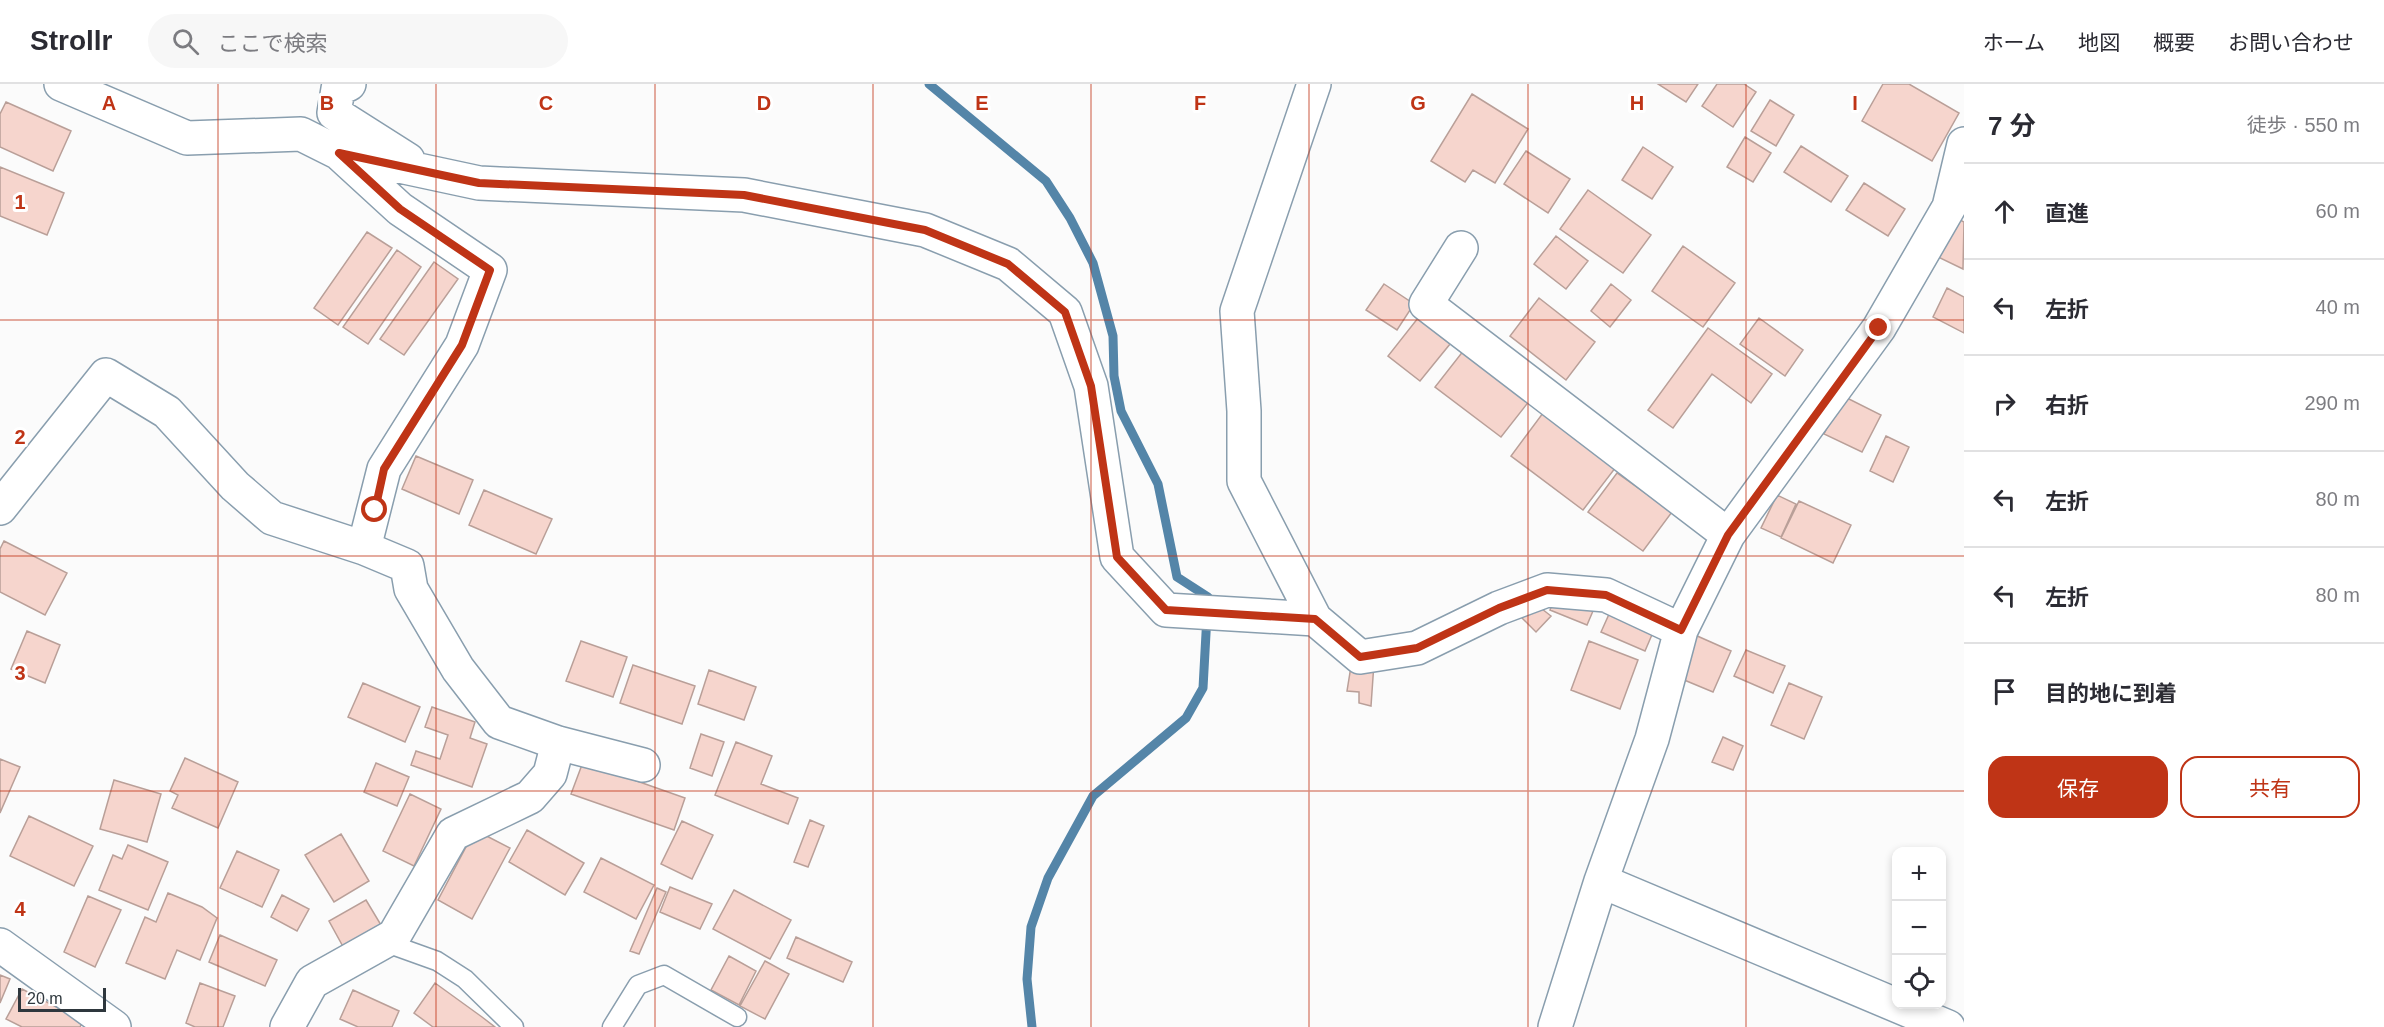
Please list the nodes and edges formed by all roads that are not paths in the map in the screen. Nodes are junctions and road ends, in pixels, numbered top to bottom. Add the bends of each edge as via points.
1 (62, 84) edge
2 (349, 84) edge
3 (1314, 84) edge
4 (1964, 144) edge
5 (339, 153) junction
6 (427, 172) junction
7 (1461, 248) dead end
8 (0, 508) edge
9 (1728, 535) junction
10 (364, 548) junction
11 (1315, 619) junction
12 (1681, 630) junction
13 (558, 744) junction
14 (643, 765) dead end
15 (1601, 881) junction
16 (384, 942) junction
17 (0, 945) edge
18 (737, 1017) dead end
19 (114, 1027) edge
20 (286, 1027) edge
21 (514, 1027) edge
22 (612, 1027) edge
23 (1555, 1027) edge
24 (1948, 1027) edge

1 - 5 street via 187,138 301,134
2 - 6 street via 338,89 334,113
3 - 11 street via 1237,311 1244,481
4 - 9 street via 1949,207 1879,328
5 - 6 street
5 - 10 street via 400,209 490,270 462,345 384,469
6 - 11 street via 479,183 744,195 925,230 1008,264 1065,312 1091,386 1117,557 1166,610
7 - 9 street via 1426,304
8 - 10 street via 106,375 167,412 235,486 272,518
9 - 12 street
10 - 13 street via 407,567 411,589 458,669 499,722
11 - 12 street via 1360,657 1417,648 1499,608 1547,590 1606,595
12 - 15 street via 1652,739
13 - 14 street
13 - 16 street via 550,774 530,797 453,834 394,936
15 - 23 street
15 - 24 street
16 - 20 street via 312,982
16 - 21 lane via 437,961 465,979
17 - 19 street
18 - 22 lane via 664,975 638,985

